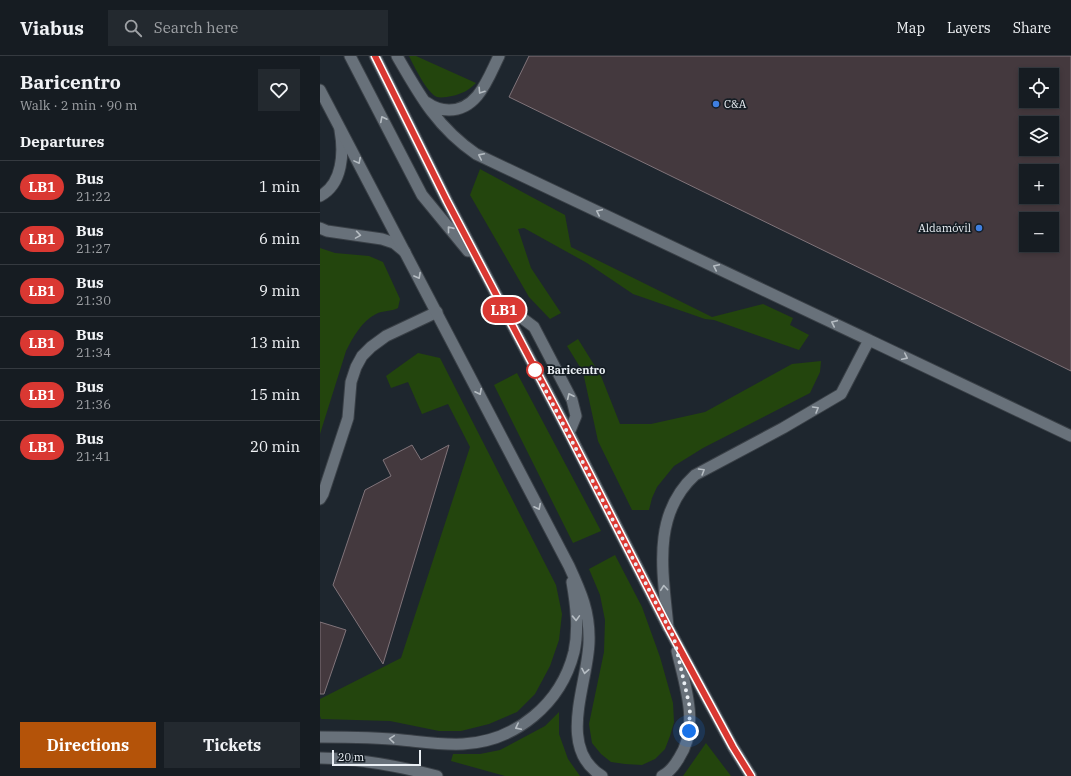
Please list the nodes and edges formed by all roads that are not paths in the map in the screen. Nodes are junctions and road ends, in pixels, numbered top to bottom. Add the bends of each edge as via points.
1 (350, 56) edge
2 (375, 56) edge
3 (397, 56) edge
4 (499, 56) edge
5 (320, 90) edge
6 (422, 99) junction
7 (340, 127) junction
8 (320, 196) edge
9 (320, 228) edge
10 (405, 252) junction
11 (483, 270) junction
12 (437, 312) junction
13 (508, 317) junction
14 (869, 340) junction
15 (569, 433) junction
16 (1071, 436) edge
17 (320, 499) edge
18 (569, 566) junction
19 (668, 627) junction
20 (674, 638) junction
21 (320, 736) edge
22 (320, 758) edge
23 (437, 776) edge
24 (602, 776) edge
25 (662, 776) edge
26 (751, 776) edge

11 -> 1 street via 422,195
2 - 11 street
3 - 6 street
4 -> 6 street via 483,88 466,106 454,110 441,110
5 - 7 street
14 -> 6 street via 476,154 436,118
7 - 8 street via 343,144 339,170 329,188
7 -> 10 street
9 -> 10 street via 382,239 394,243
10 -> 12 street
11 - 13 street
12 - 17 street via 386,336 362,356 351,382 348,418
12 -> 18 street
13 - 15 street
15 -> 13 street via 576,416 572,400 534,327 522,318
14 -> 16 street
19 -> 14 street via 663,550 666,527 678,495 695,475 841,394
15 - 19 street
18 -> 21 street via 576,607 574,651 567,674 555,693 526,723 486,741 462,744
18 -> 24 street via 585,604 588,622 589,642 577,720 579,750 585,762
19 - 20 street
20 - 25 street via 690,708 690,723 688,739 682,754 674,766
20 - 26 street
22 - 23 street via 344,758 395,765

